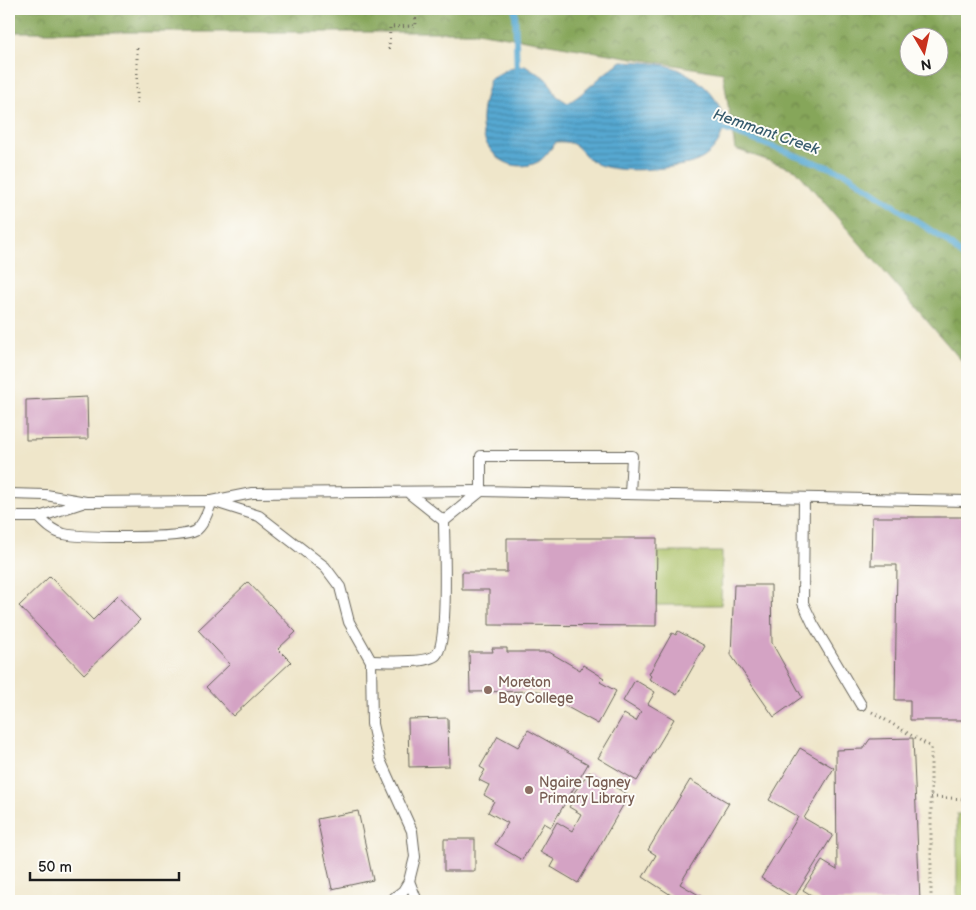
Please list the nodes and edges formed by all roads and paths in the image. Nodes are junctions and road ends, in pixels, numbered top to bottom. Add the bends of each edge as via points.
1 (415, 9) edge
2 (137, 45) dead end
3 (389, 49) dead end
4 (137, 104) dead end
5 (481, 492) junction
6 (9, 494) edge
7 (410, 494) junction
8 (630, 494) junction
9 (804, 498) junction
10 (212, 501) junction
11 (967, 501) edge
12 (86, 502) junction
13 (9, 517) edge
14 (39, 517) junction
15 (444, 521) junction
16 (371, 661) junction
17 (861, 704) joint
18 (931, 796) junction
19 (967, 799) edge
20 (409, 880) junction
21 (390, 901) edge
22 (417, 901) edge
23 (932, 901) edge

1 - 3 path via 416,26 390,27
2 - 4 path
5 - 7 lane
5 - 8 lane
5 - 8 lane via 481,456 632,456
5 - 15 lane
6 - 12 lane via 46,495
7 - 10 lane via 252,493
7 - 15 lane
8 - 9 lane
9 - 11 lane
9 - 17 lane via 803,604
10 - 12 lane
10 - 14 lane via 202,524 195,530 176,536 72,536 55,531
10 - 16 lane via 260,516 325,568 340,588 350,622
12 - 14 lane
13 - 14 lane
15 - 16 lane via 442,648 425,660
16 - 20 lane via 372,724 380,760 412,830 415,857
17 - 18 path via 931,747
18 - 19 path
18 - 23 path
20 - 21 lane via 403,891
20 - 22 lane

